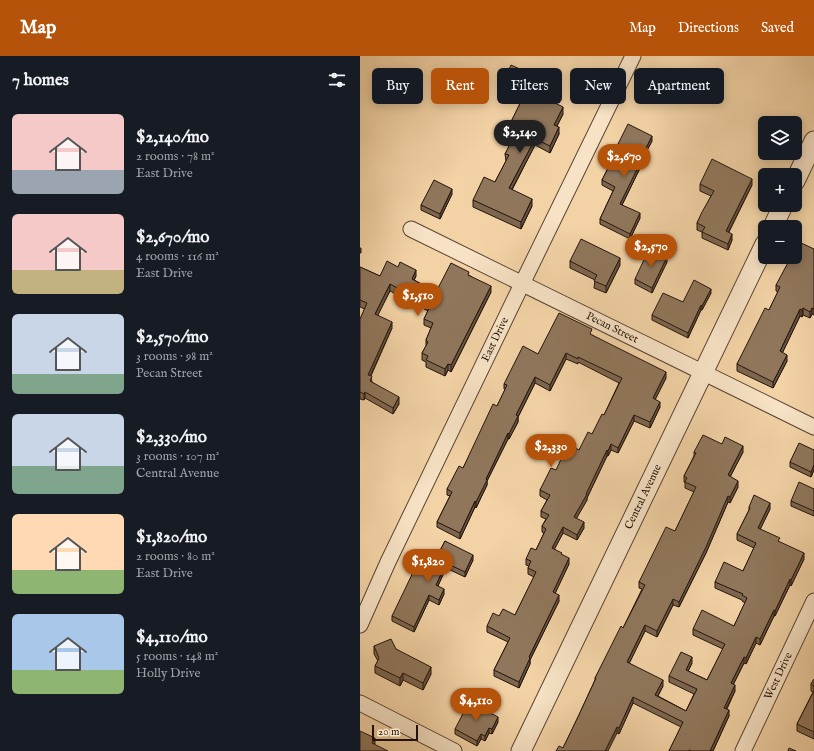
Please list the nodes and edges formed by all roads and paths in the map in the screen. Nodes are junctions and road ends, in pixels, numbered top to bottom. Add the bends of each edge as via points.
1 (633, 56) edge
2 (814, 141) edge
3 (801, 168) edge
4 (411, 229) dead end
5 (758, 259) edge
6 (522, 284) junction
7 (703, 373) junction
8 (814, 427) edge
9 (814, 601) edge
10 (360, 625) edge
11 (360, 703) edge
12 (454, 751) edge
13 (521, 751) edge
14 (743, 751) edge

1 - 6 street, East Drive
2 - 3 street
4 - 6 street, Pecan Street
5 - 7 street, Central Avenue
6 - 7 street, Pecan Street
6 - 10 street, East Drive
7 - 8 street, Pecan Street
7 - 13 street, Central Avenue
9 - 14 street, West Drive
11 - 12 street

